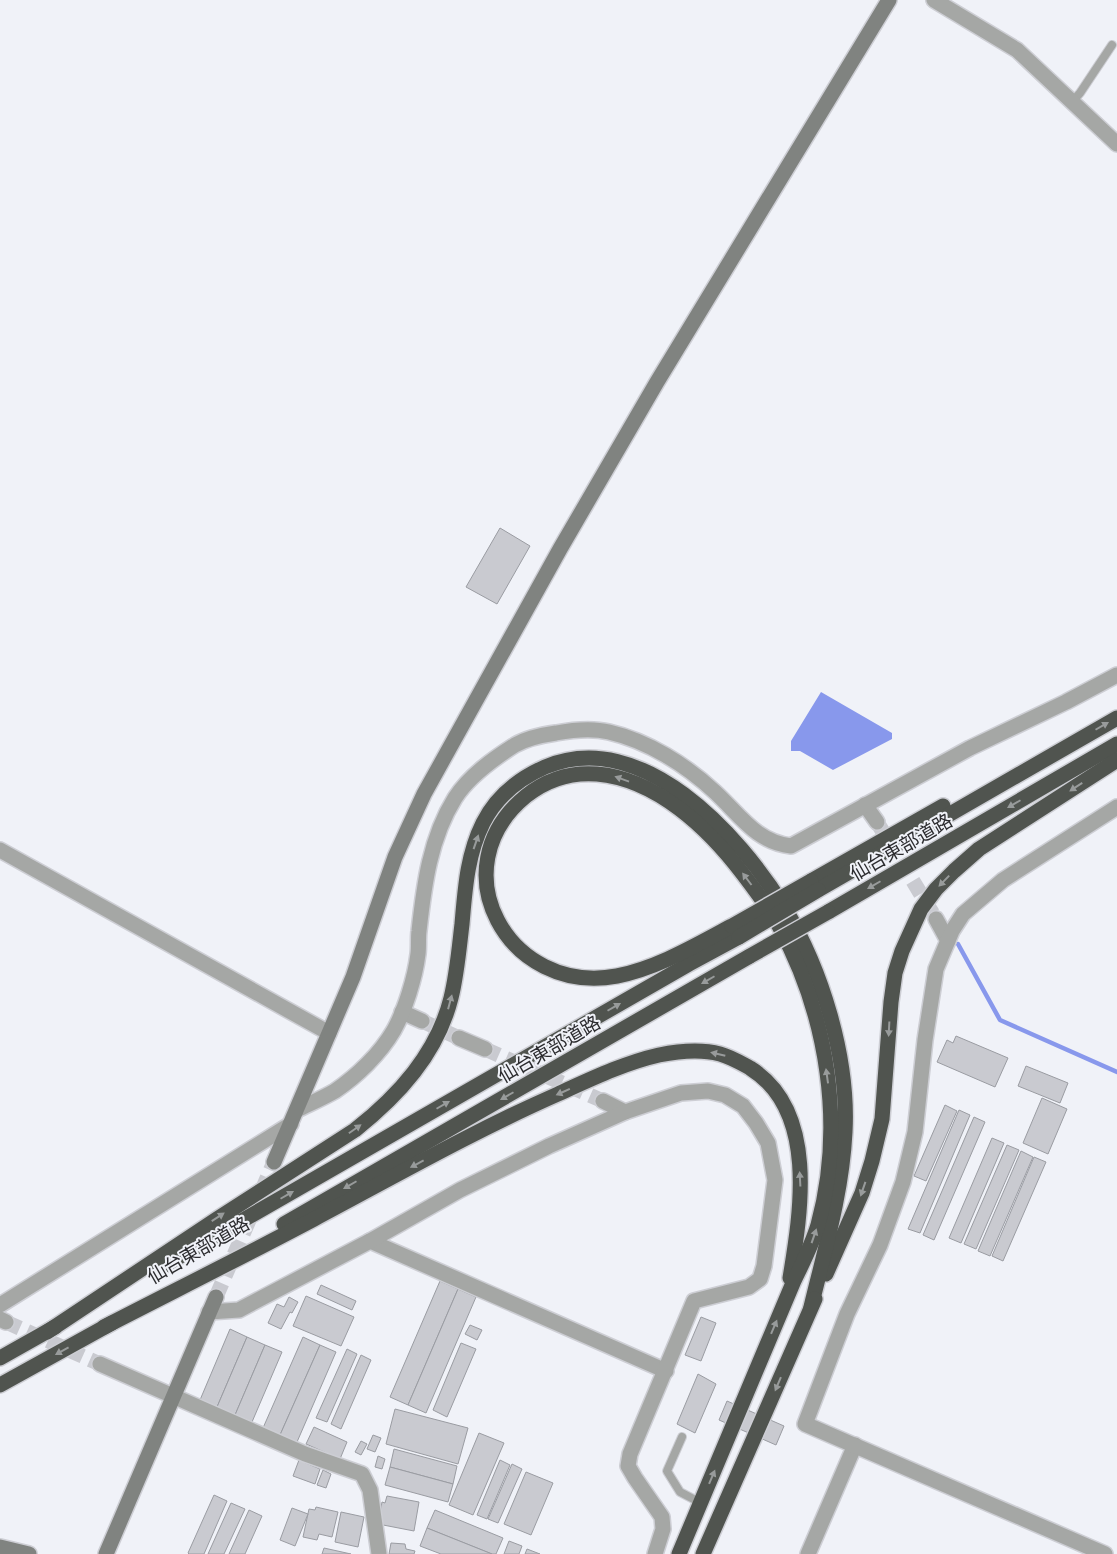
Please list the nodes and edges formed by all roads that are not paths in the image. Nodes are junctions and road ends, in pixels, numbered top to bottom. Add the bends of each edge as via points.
1 (889, 0) edge
2 (934, 0) edge
3 (1112, 45) dead end
4 (1076, 97) junction
5 (1117, 144) edge
6 (1117, 675) edge
7 (1117, 718) edge
8 (1117, 744) edge
9 (1117, 760) edge
10 (865, 805) junction
11 (1117, 807) edge
12 (877, 822) tunnel mouth
13 (0, 850) edge
14 (936, 919) tunnel mouth
15 (736, 932) junction
16 (948, 941) junction
17 (402, 1012) junction
18 (422, 1020) tunnel mouth
19 (329, 1032) junction
20 (459, 1038) tunnel mouth
21 (485, 1048) tunnel mouth
22 (603, 1101) tunnel mouth
23 (625, 1112) junction
24 (294, 1117) junction
25 (274, 1162) tunnel mouth
26 (370, 1241) junction
27 (216, 1297) tunnel mouth
28 (787, 1297) junction
29 (0, 1305) edge
30 (811, 1307) junction
31 (209, 1312) junction
32 (104, 1327) junction
33 (47, 1332) junction
34 (0, 1358) edge
35 (100, 1364) tunnel mouth
36 (666, 1371) junction
37 (0, 1385) edge
38 (174, 1398) junction
39 (682, 1437) dead end
40 (855, 1445) junction
41 (701, 1503) junction
42 (0, 1547) edge
43 (29, 1554) edge
44 (106, 1554) edge
45 (379, 1554) edge
46 (655, 1554) edge
47 (679, 1554) edge
48 (703, 1554) edge
49 (808, 1554) edge
50 (1106, 1554) edge

1 - 19 street via 608,465 424,794 394,857 353,977
2 - 4 street via 1017,50
3 - 4 lane
4 - 5 street
6 - 10 street via 970,748
15 -> 7 highway, 仙台東部道路, bridge
8 -> 32 highway, 仙台東部道路, bridge
9 -> 30 highway via 979,849 942,883 921,909 895,973 882,1119 872,1161 862,1193
10 - 12 street
10 - 17 street via 792,846 778,844 752,830 714,791 670,757 628,738 608,732 564,731 518,744 476,774 456,798 434,844 422,902 418,955
11 - 16 street via 1003,880 963,914
13 - 19 street
14 - 16 street
28 -> 15 highway via 812,1242 827,1182 829,1093 820,1034 802,976 778,926 732,860 692,820 653,792 614,776 572,775 553,780 536,788 508,812 498,828 486,875 492,909 512,942 542,967 580,978 616,976
33 -> 15 highway, 仙台東部道路 via 688,964
16 - 40 street via 936,969 915,1132 903,1182 805,1424
17 - 18 street
17 - 24 street via 393,1031 354,1077
19 - 24 street
20 - 21 street
22 - 23 street
23 - 26 street via 468,1185
23 - 36 street via 681,1093 708,1091 725,1095 743,1106 768,1143 775,1180 760,1278 749,1287 694,1302
24 - 25 street
24 - 29 street
26 - 31 street via 239,1310
26 - 36 street
27 - 31 street
28 -> 32 highway via 797,1236 800,1187 791,1120 770,1085 756,1072 739,1061 700,1051 658,1055 533,1105
41 -> 28 highway
33 -> 30 highway via 354,1130 402,1089 421,1064 444,1021 457,968 467,875 483,823 493,806 520,780 554,764 591,759 629,765 647,773 704,811 732,838 773,890 804,943 817,974 836,1039 845,1129 831,1226
30 -> 48 highway
31 - 38 street
32 -> 37 highway, 仙台東部道路
33 - 34 highway, 仙台東部道路
35 - 38 street
36 - 46 street via 630,1454 628,1466 662,1517 661,1541
38 - 44 street
38 - 45 street via 305,1454 362,1474 370,1490
39 - 41 lane via 667,1471 680,1492
40 - 49 street
40 - 50 street
41 - 47 highway
42 - 43 street

